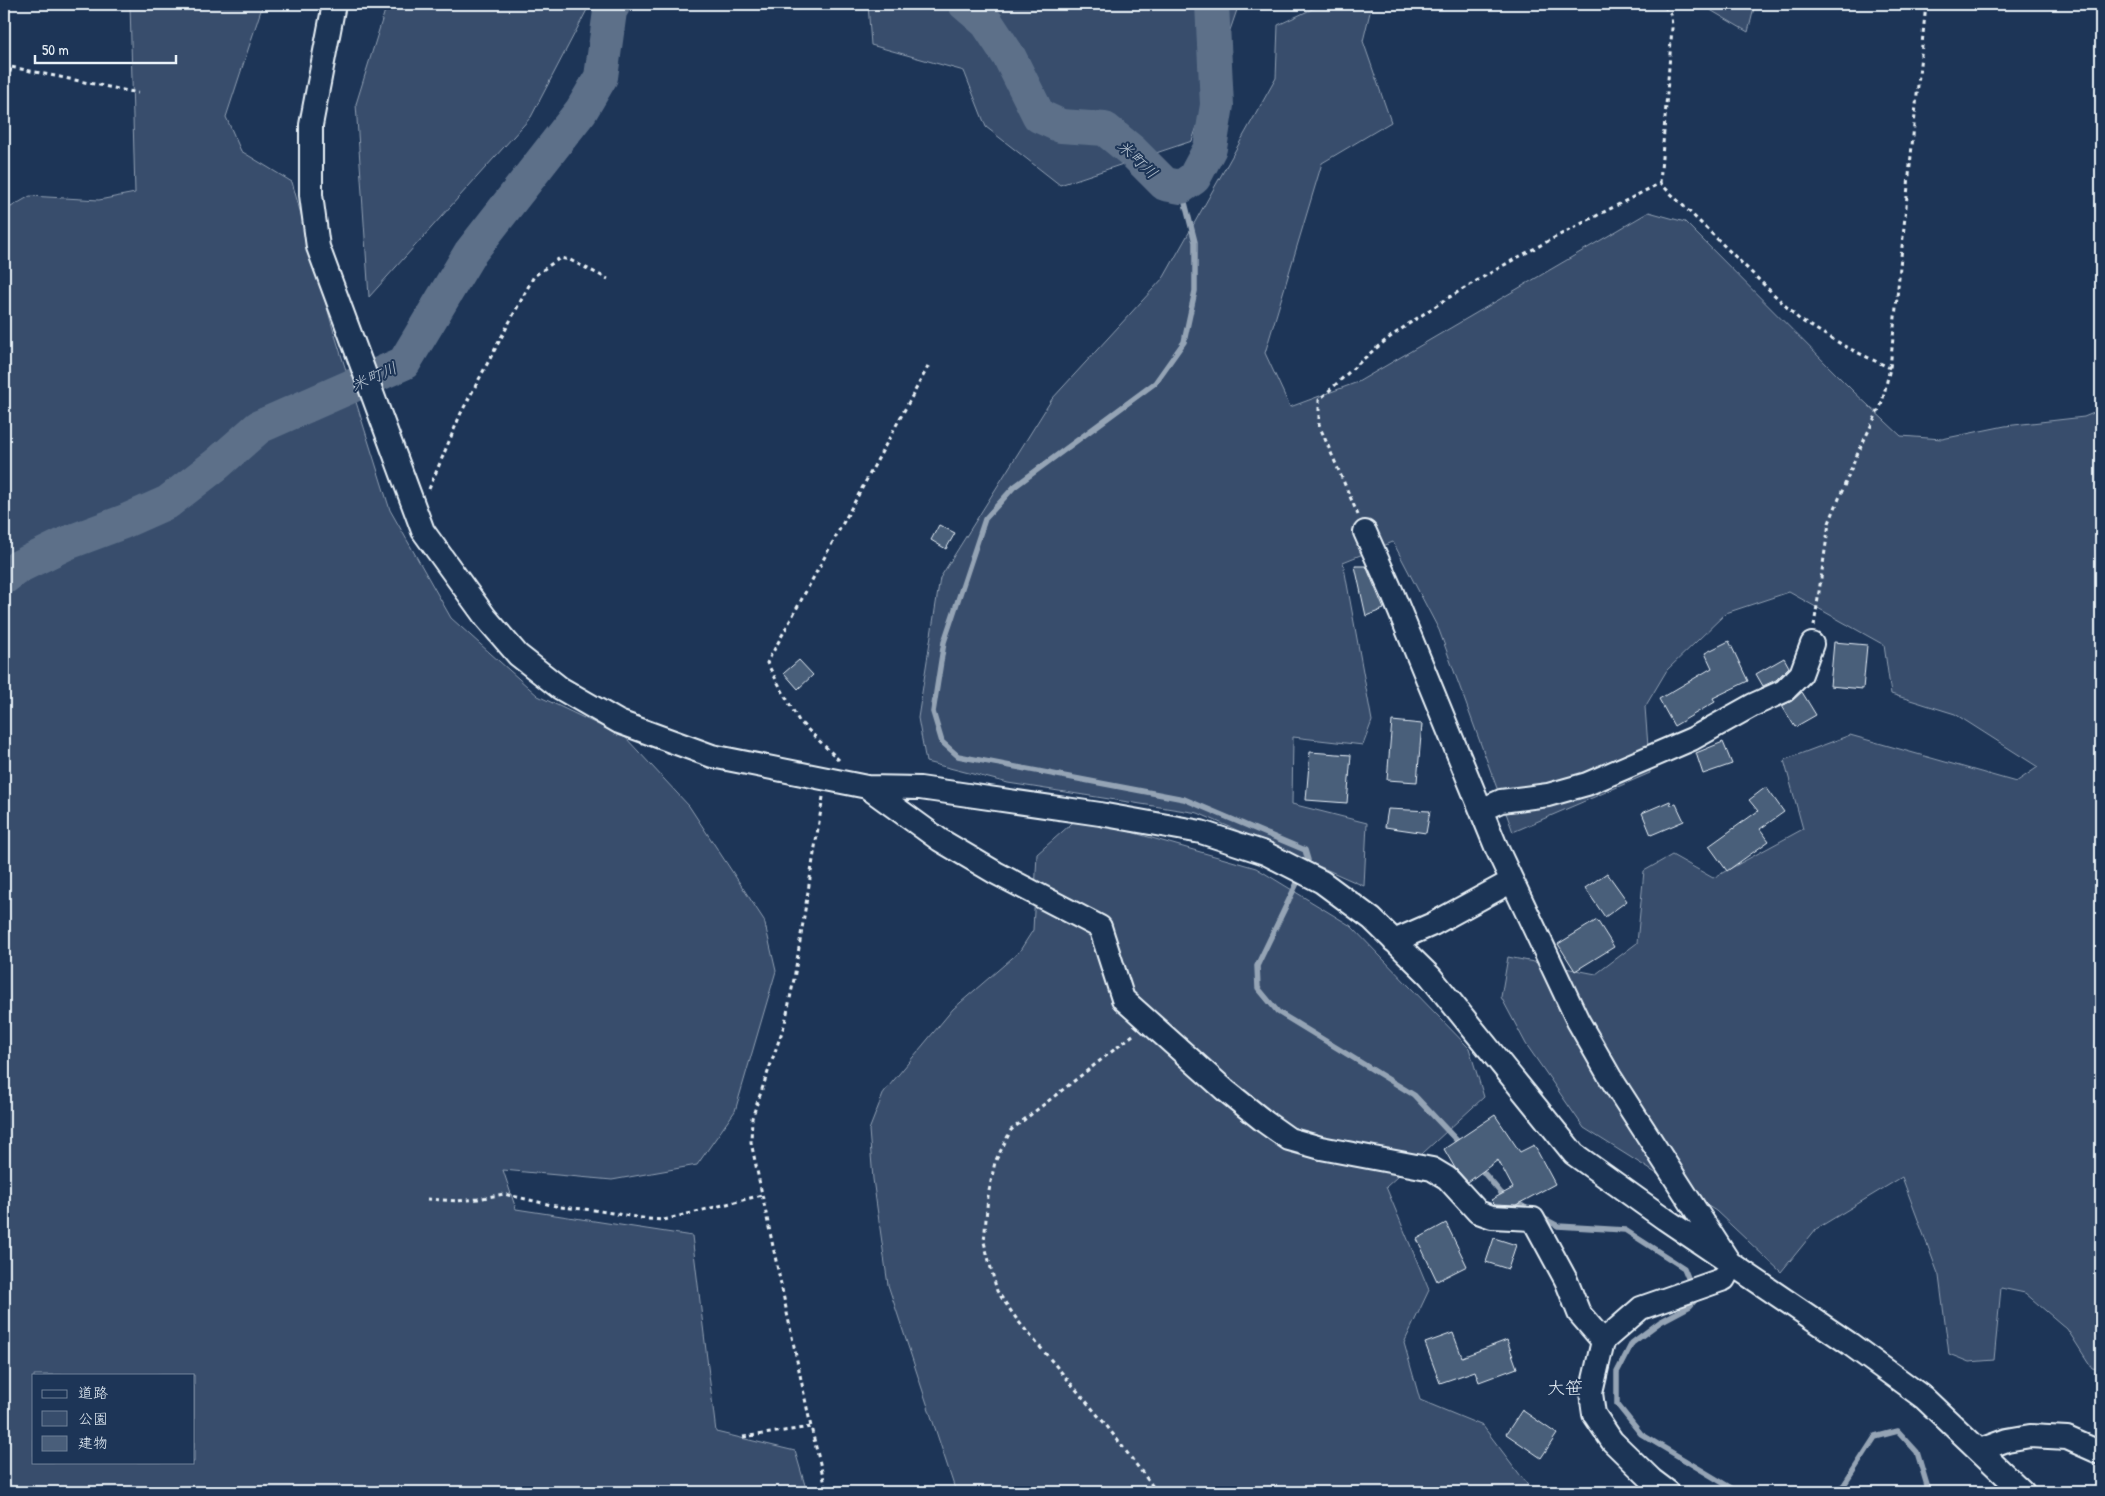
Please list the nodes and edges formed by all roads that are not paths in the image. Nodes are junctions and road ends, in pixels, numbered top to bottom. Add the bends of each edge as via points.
1 (334, 4) edge
2 (1365, 532) road end
3 (1812, 644) road end
4 (867, 787) junction
5 (1481, 810) junction
6 (1512, 881) junction
7 (1394, 941) junction
8 (1727, 1272) junction
9 (1603, 1341) junction
10 (1980, 1450) junction
11 (2101, 1453) edge
12 (1668, 1492) edge
13 (2023, 1492) edge

1 - 4 street via 311,125 311,194 318,247 423,531 486,618 518,655 560,688 619,722 712,756
2 - 5 street
3 - 5 street via 1801,674 1784,691 1692,739 1587,784 1548,795 1501,801
4 - 7 street via 930,790 1201,832 1265,854 1322,882 1372,919
4 - 9 street via 940,840 1100,927 1123,999 1225,1090 1289,1139 1432,1169 1447,1178 1478,1212 1492,1217 1533,1219 1566,1280 1579,1314
5 - 6 street
6 - 7 street via 1433,924
6 - 8 street via 1578,1021
7 - 8 street via 1430,976 1574,1154
8 - 9 street via 1641,1308
8 - 10 street via 1850,1344 1924,1398
9 - 12 street via 1590,1394 1594,1414 1612,1441
10 - 11 street via 2030,1436 2067,1438
10 - 13 street

